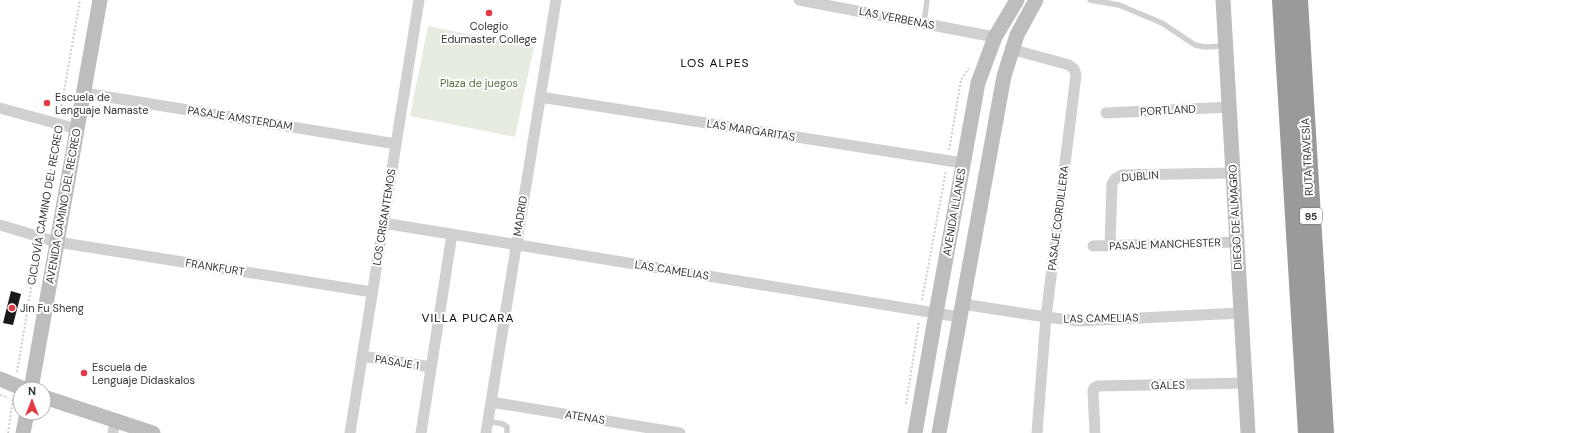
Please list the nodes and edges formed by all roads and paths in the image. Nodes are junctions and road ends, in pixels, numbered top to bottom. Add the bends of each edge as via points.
1 (80, 0) edge
2 (100, 0) edge
3 (419, 0) edge
4 (556, 0) edge
5 (799, 0) edge
6 (927, 0) edge
7 (1017, 0) edge
8 (1036, 0) edge
9 (1090, 0) edge
10 (1223, 0) edge
11 (1270, 0) edge
12 (1282, 0) edge
13 (1298, 0) edge
14 (924, 23) junction
15 (995, 37) junction
16 (1226, 46) junction
17 (1011, 49) junction
18 (1286, 68) junction
19 (84, 93) junction
20 (540, 97) junction
21 (1230, 107) junction
22 (0, 108) edge
23 (1106, 113) dead end
24 (59, 124) junction
25 (77, 129) junction
26 (396, 144) junction
27 (963, 163) junction
28 (1233, 173) junction
29 (383, 223) junction
30 (0, 225) edge
31 (452, 234) junction
32 (39, 237) junction
33 (57, 242) junction
34 (1237, 242) junction
35 (516, 245) junction
36 (1094, 246) dead end
37 (1110, 246) junction
38 (372, 292) junction
39 (961, 310) junction
40 (936, 313) junction
41 (1241, 313) junction
42 (1046, 317) junction
43 (362, 356) junction
44 (431, 367) junction
45 (0, 379) edge
46 (21, 381) edge
47 (32, 381) edge
48 (1245, 383) junction
49 (12, 384) edge
50 (52, 400) edge
51 (491, 402) junction
52 (12, 418) edge
53 (25, 421) edge
54 (488, 421) junction
55 (114, 426) edge
56 (8, 433) edge
57 (23, 433) edge
58 (152, 433) edge
59 (350, 433) edge
60 (421, 433) edge
61 (486, 433) edge
62 (507, 433) edge
63 (680, 433) edge
64 (915, 433) edge
65 (940, 433) edge
66 (1036, 433) edge
67 (1095, 433) edge
68 (1248, 433) edge
69 (1308, 433) edge
70 (1324, 433) edge

1 - 24 path, CICLOVÍA CAMINO DEL RECREO
2 - 19 main road, AVENIDA CAMINO DEL RECREO
3 - 26 street, LOS CRISANTEMOS
4 - 20 street, MADRID
5 - 14 street, LAS VERBENAS
6 - 14 lane
7 - 15 main road, AVENIDA ILLANES
8 - 17 main road via 1021,24
9 - 16 lane via 1119,5 1162,23 1195,45
10 - 16 main road, DIEGO DE ALMAGRO
11 - 18 highway
12 - 18 highway, RUTA TRAVESÍA / 95
13 - 70 highway, RUTA TRAVESÍA / 95
14 - 15 street, LAS VERBENAS
15 - 27 main road, AVENIDA ILLANES via 978,83
16 - 21 main road, DIEGO DE ALMAGRO
17 - 39 main road via 1002,84
17 - 42 street, PASAJE CORDILLERA via 1069,65 1076,75
18 - 69 highway, RUTA TRAVESÍA / 95
19 - 25 main road, AVENIDA CAMINO DEL RECREO
19 - 26 street, PASAJE AMSTERDAM
20 - 27 street, LAS MARGARITAS
20 - 35 street, MADRID
21 - 23 street, PORTLAND
21 - 28 main road, DIEGO DE ALMAGRO
22 - 24 street
24 - 25 street
24 - 32 path, CICLOVÍA CAMINO DEL RECREO
25 - 33 main road, AVENIDA CAMINO DEL RECREO
26 - 29 street, LOS CRISANTEMOS
27 - 40 main road, AVENIDA ILLANES
28 - 34 main road, DIEGO DE ALMAGRO
28 - 37 street, DUBLIN via 1122,175 1115,179 1112,184
29 - 31 street, LAS CAMELIAS
29 - 38 street, LOS CRISANTEMOS
30 - 32 street, FRANKFURT
31 - 35 street, LAS CAMELIAS
31 - 44 street
32 - 33 street, FRANKFURT
32 - 46 path, CICLOVÍA CAMINO DEL RECREO
33 - 38 street, FRANKFURT
33 - 47 main road, AVENIDA CAMINO DEL RECREO
34 - 37 street, PASAJE MANCHESTER
34 - 41 main road, DIEGO DE ALMAGRO
35 - 40 street, LAS CAMELIAS
35 - 51 street, MADRID
36 - 37 street, PASAJE MANCHESTER
38 - 43 street, LOS CRISANTEMOS
39 - 40 street, LAS CAMELIAS
39 - 42 street, LAS CAMELIAS
39 - 65 main road
40 - 64 main road, AVENIDA ILLANES
41 - 42 street, LAS CAMELIAS via 1079,321
41 - 48 main road, DIEGO DE ALMAGRO
42 - 66 street, PASAJE CORDILLERA
43 - 44 street, PASAJE 1
43 - 59 street, LOS CRISANTEMOS
44 - 60 street
45 - 49 main road
48 - 67 street, GALES via 1098,386 1092,391
48 - 68 main road, DIEGO DE ALMAGRO
50 - 55 main road
51 - 54 street, MADRID
51 - 63 street, ATENAS
52 - 56 path, CICLOVÍA CAMINO DEL RECREO
53 - 57 main road
54 - 61 street, MADRID
54 - 62 lane via 503,424 507,427
55 - 58 main road

